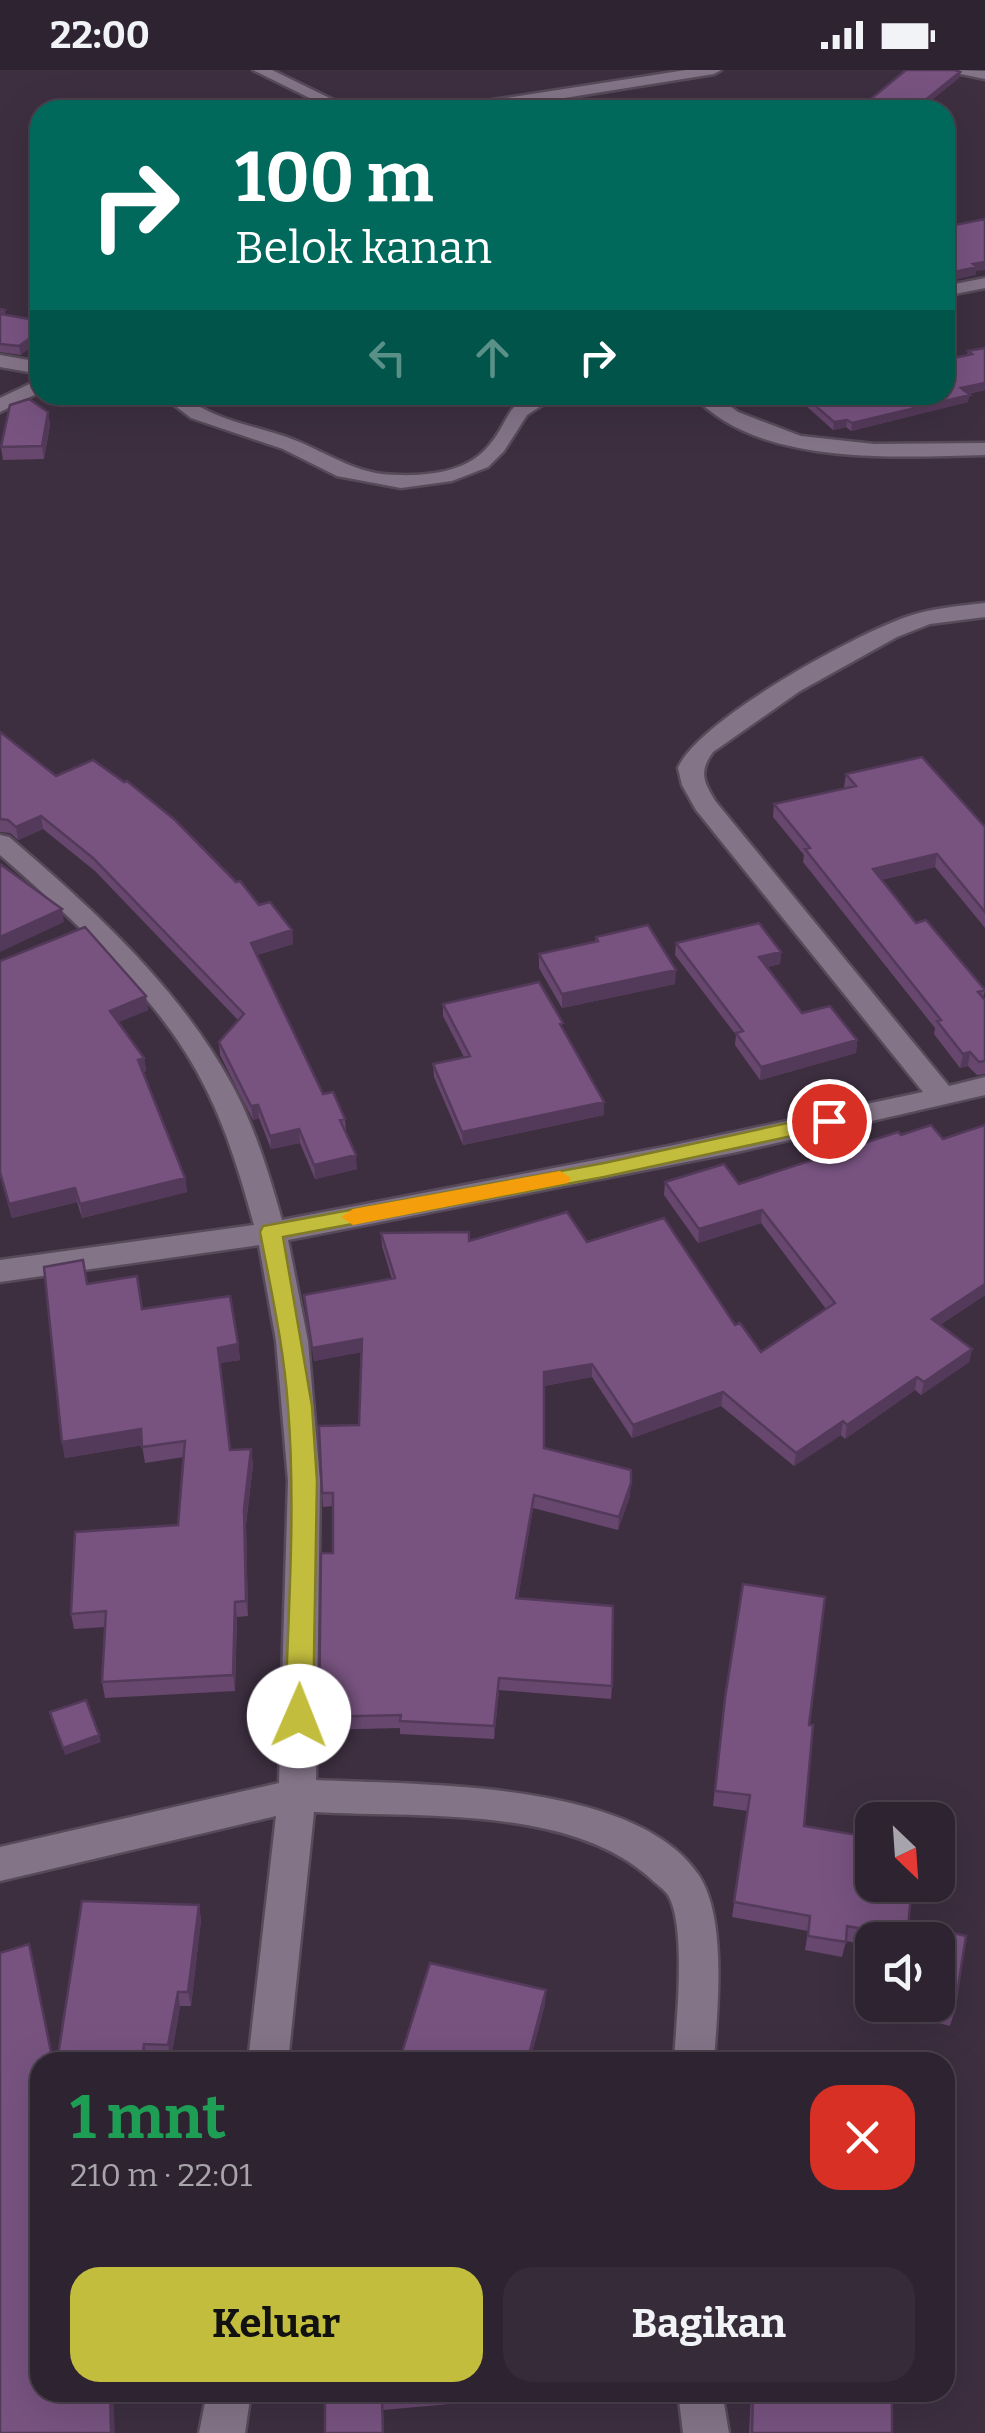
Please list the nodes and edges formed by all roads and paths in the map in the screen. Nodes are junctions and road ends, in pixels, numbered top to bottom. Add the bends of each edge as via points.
1 (260, 70) edge
2 (714, 70) edge
3 (961, 70) edge
4 (985, 75) edge
5 (324, 100) edge
6 (524, 100) edge
7 (985, 283) edge
8 (955, 289) edge
9 (0, 362) edge
10 (30, 366) edge
11 (30, 390) edge
12 (182, 405) edge
13 (527, 405) edge
14 (715, 405) edge
15 (0, 406) edge
16 (985, 449) edge
17 (985, 610) edge
18 (0, 842) edge
19 (93, 922) junction
20 (62, 937) edge
21 (985, 1086) edge
22 (942, 1096) junction
23 (271, 1232) junction
24 (0, 1271) edge
25 (297, 1794) junction
26 (0, 1864) edge
27 (269, 2052) edge
28 (694, 2052) edge
29 (227, 2402) edge
30 (701, 2402) edge
31 (222, 2433) edge
32 (706, 2433) edge

1 - 5 street
2 - 6 street
3 - 4 street
7 - 8 street
9 - 10 street
11 - 15 street
12 - 13 street via 350,474 393,482 482,462 516,410
14 - 16 street via 737,421 840,447
17 - 22 street via 914,622 867,642 712,739 690,775 705,805
18 - 19 street
19 - 20 street
19 - 23 street via 184,1032 219,1086
21 - 22 street
22 - 23 street
23 - 24 street
23 - 25 street via 292,1341 304,1481
25 - 26 street
25 - 27 street
25 - 28 street via 550,1813 644,1849 684,1885 694,1919
29 - 31 street
30 - 32 street

